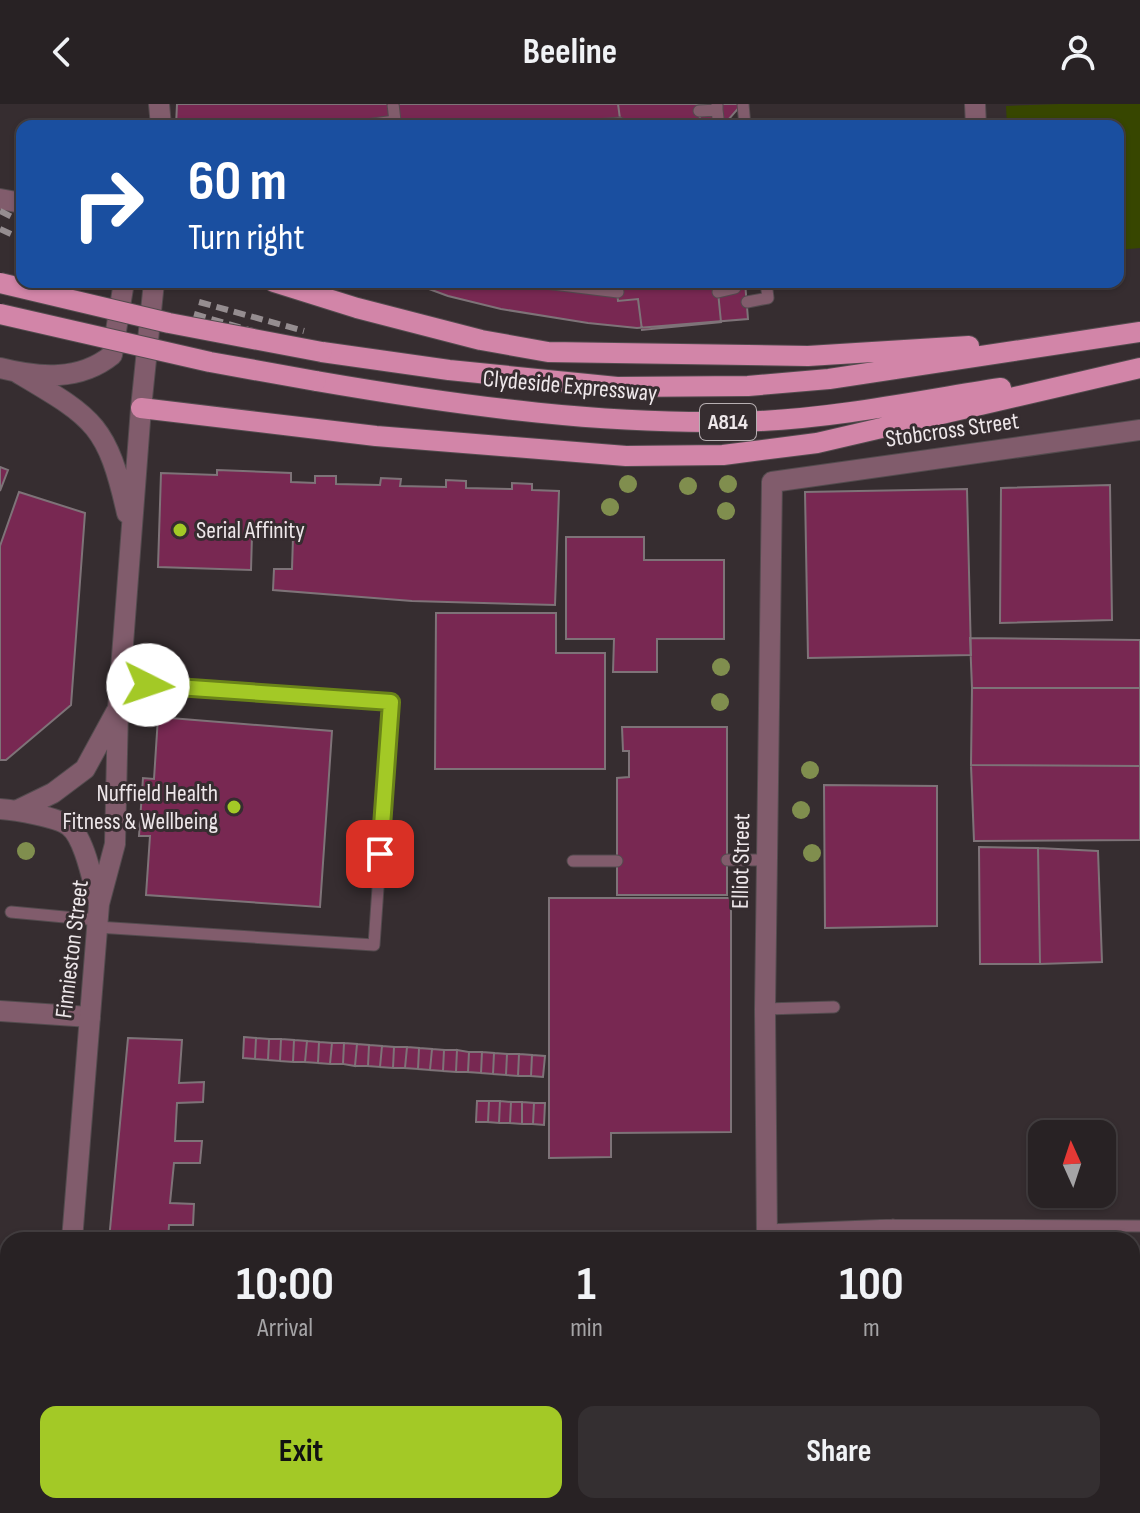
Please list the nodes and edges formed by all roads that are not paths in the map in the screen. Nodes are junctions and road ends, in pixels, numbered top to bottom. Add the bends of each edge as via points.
1 (717, 107) edge
2 (699, 111) dead end
3 (21, 288) edge
4 (123, 288) edge
5 (153, 288) edge
6 (294, 288) edge
7 (586, 288) edge
8 (735, 288) edge
9 (767, 288) edge
10 (618, 292) dead end
11 (718, 292) dead end
12 (747, 302) dead end
13 (0, 314) edge
14 (1140, 332) edge
15 (1088, 338) junction
16 (1140, 368) edge
17 (9, 370) edge
18 (141, 408) junction
19 (1140, 430) edge
20 (772, 482) joint
21 (131, 533) junction
22 (119, 684) junction
23 (118, 709) junction
24 (9, 809) edge
25 (727, 860) dead end
26 (767, 860) junction
27 (573, 861) dead end
28 (617, 861) dead end
29 (11, 912) dead end
30 (97, 917) junction
31 (834, 1007) dead end
32 (765, 1009) junction
33 (0, 1011) edge
34 (90, 1017) junction
35 (893, 1225) junction
36 (1140, 1226) edge
37 (73, 1232) edge
38 (767, 1232) edge
39 (805, 1232) edge
40 (893, 1232) edge

1 - 2 lane
3 - 15 main road, Clydeside Expressway / A814, bridge via 322,352 617,387 829,379
4 - 17 street via 112,355 98,366 77,374
5 - 18 street, Finnieston Street
6 - 15 main road via 481,340 548,352 808,356
7 - 10 lane
8 - 11 lane
9 - 12 lane via 768,298
13 - 16 main road, Clydeside Expressway / A814, bridge via 316,381 549,412 711,422 833,414
14 - 15 main road, Clydeside Expressway / A814
16 - 18 main road via 817,443 723,455 626,456 376,436
17 - 21 street via 76,407 100,433 117,469
18 - 21 street, Finnieston Street
19 - 20 street, Stobcross Street
20 - 26 street, Elliot Street
21 - 22 street, Finnieston Street
22 - 23 street, Finnieston Street
22 - 30 lane via 391,702 374,945
23 - 24 street via 85,769 53,793
23 - 30 street, Finnieston Street via 115,844
24 - 30 street via 69,825 80,843
25 - 26 lane
26 - 32 street, Elliot Street
27 - 28 lane
29 - 30 lane
30 - 34 street, Finnieston Street
31 - 32 lane
32 - 38 street, Elliot Street
33 - 34 street
34 - 37 street, Finnieston Street
35 - 36 lane
35 - 39 lane
35 - 40 lane

